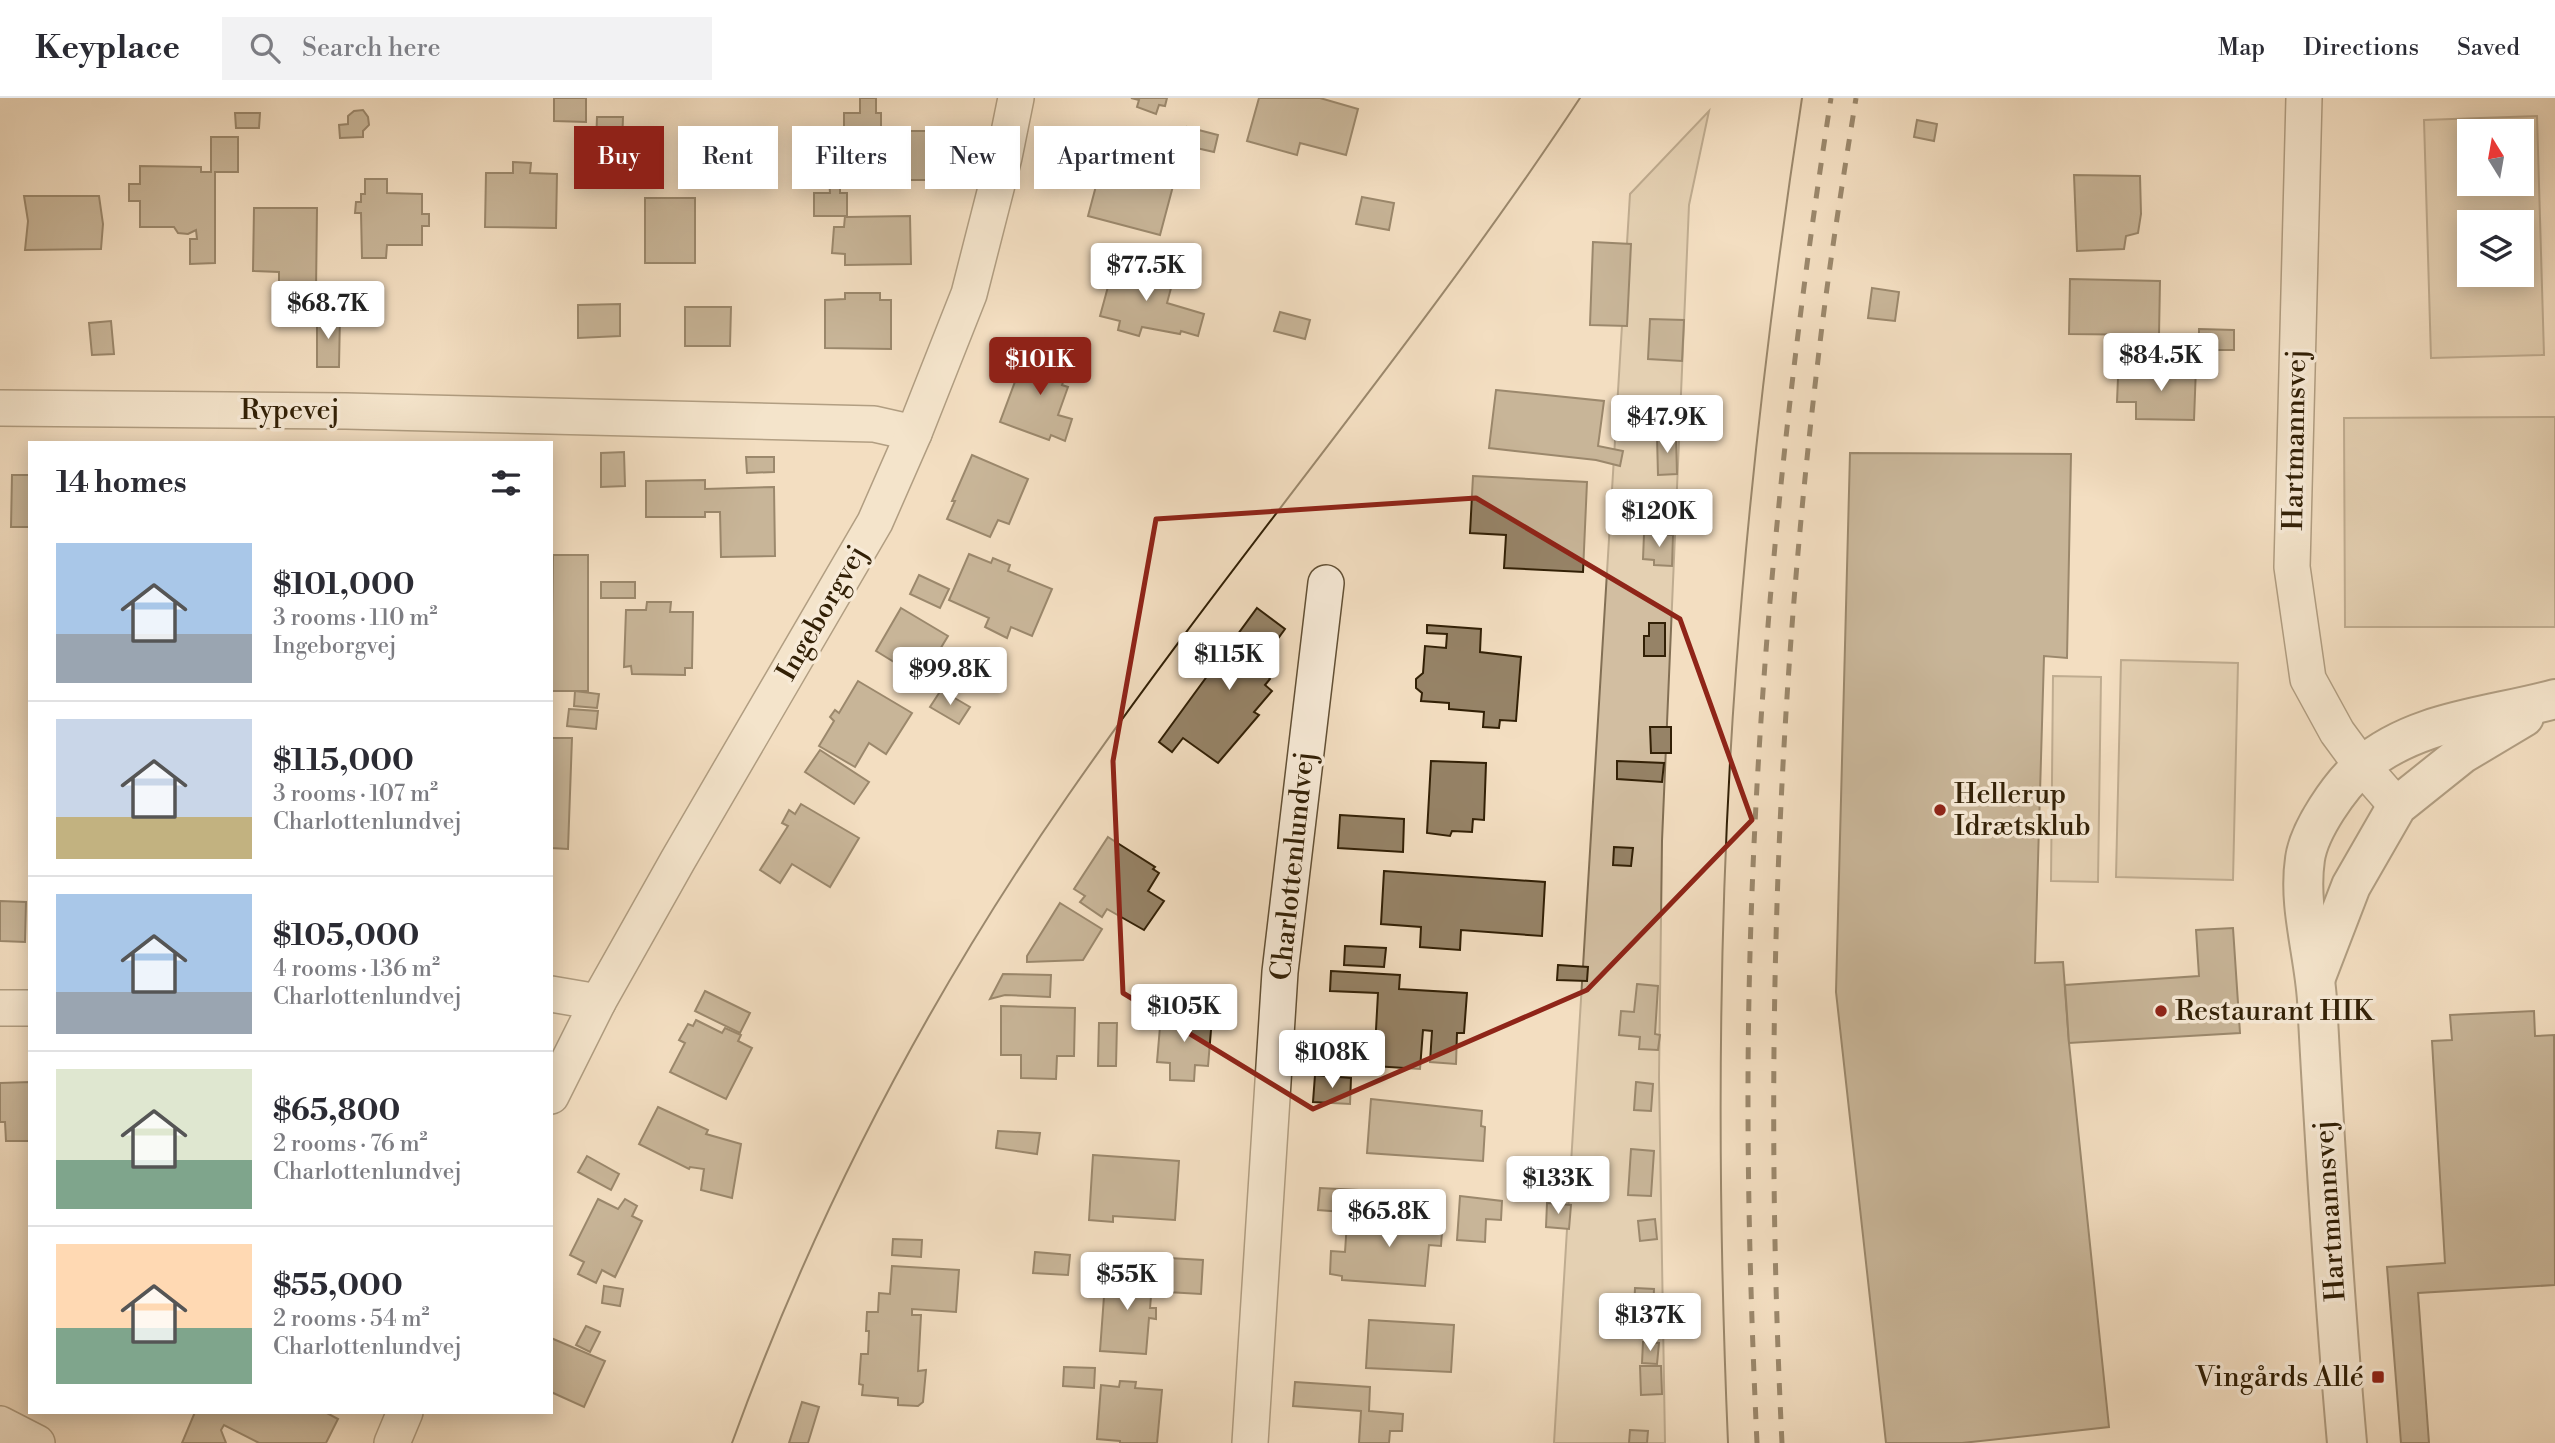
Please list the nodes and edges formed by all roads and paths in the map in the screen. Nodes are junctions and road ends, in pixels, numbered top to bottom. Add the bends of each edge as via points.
1 (1016, 98) edge
2 (2304, 98) edge
3 (0, 408) edge
4 (914, 433) junction
5 (1325, 583) dead end
6 (2553, 700) edge
7 (2362, 766) junction
8 (2397, 806) junction
9 (2315, 979) junction
10 (553, 994) edge
11 (598, 1002) junction
12 (0, 1008) edge
13 (28, 1008) edge
14 (553, 1092) edge
15 (404, 1414) edge
16 (0, 1424) edge
17 (37, 1443) edge
18 (392, 1443) edge
19 (1250, 1443) edge
20 (2347, 1443) edge

1 - 4 street, Ingeborgvej via 969,295
2 - 7 street, Hartmannsvej via 2292,567 2308,679
3 - 4 street, Rypevej via 874,424
4 - 11 street, Ingeborgvej via 872,529
5 - 19 street, Charlottenlundvej via 1280,972
6 - 7 street, Hartmannsvej via 2407,737
6 - 8 street, Hartmannsvej via 2462,754
7 - 8 street, Hartmannsvej
7 - 9 street, Hartmannsvej via 2324,811 2305,855 2302,890
8 - 9 street, Hartmannsvej via 2351,886
9 - 20 street, Hartmannsvej
10 - 11 street
11 - 14 street, Ingeborgvej
12 - 13 street
15 - 18 street
16 - 17 street

